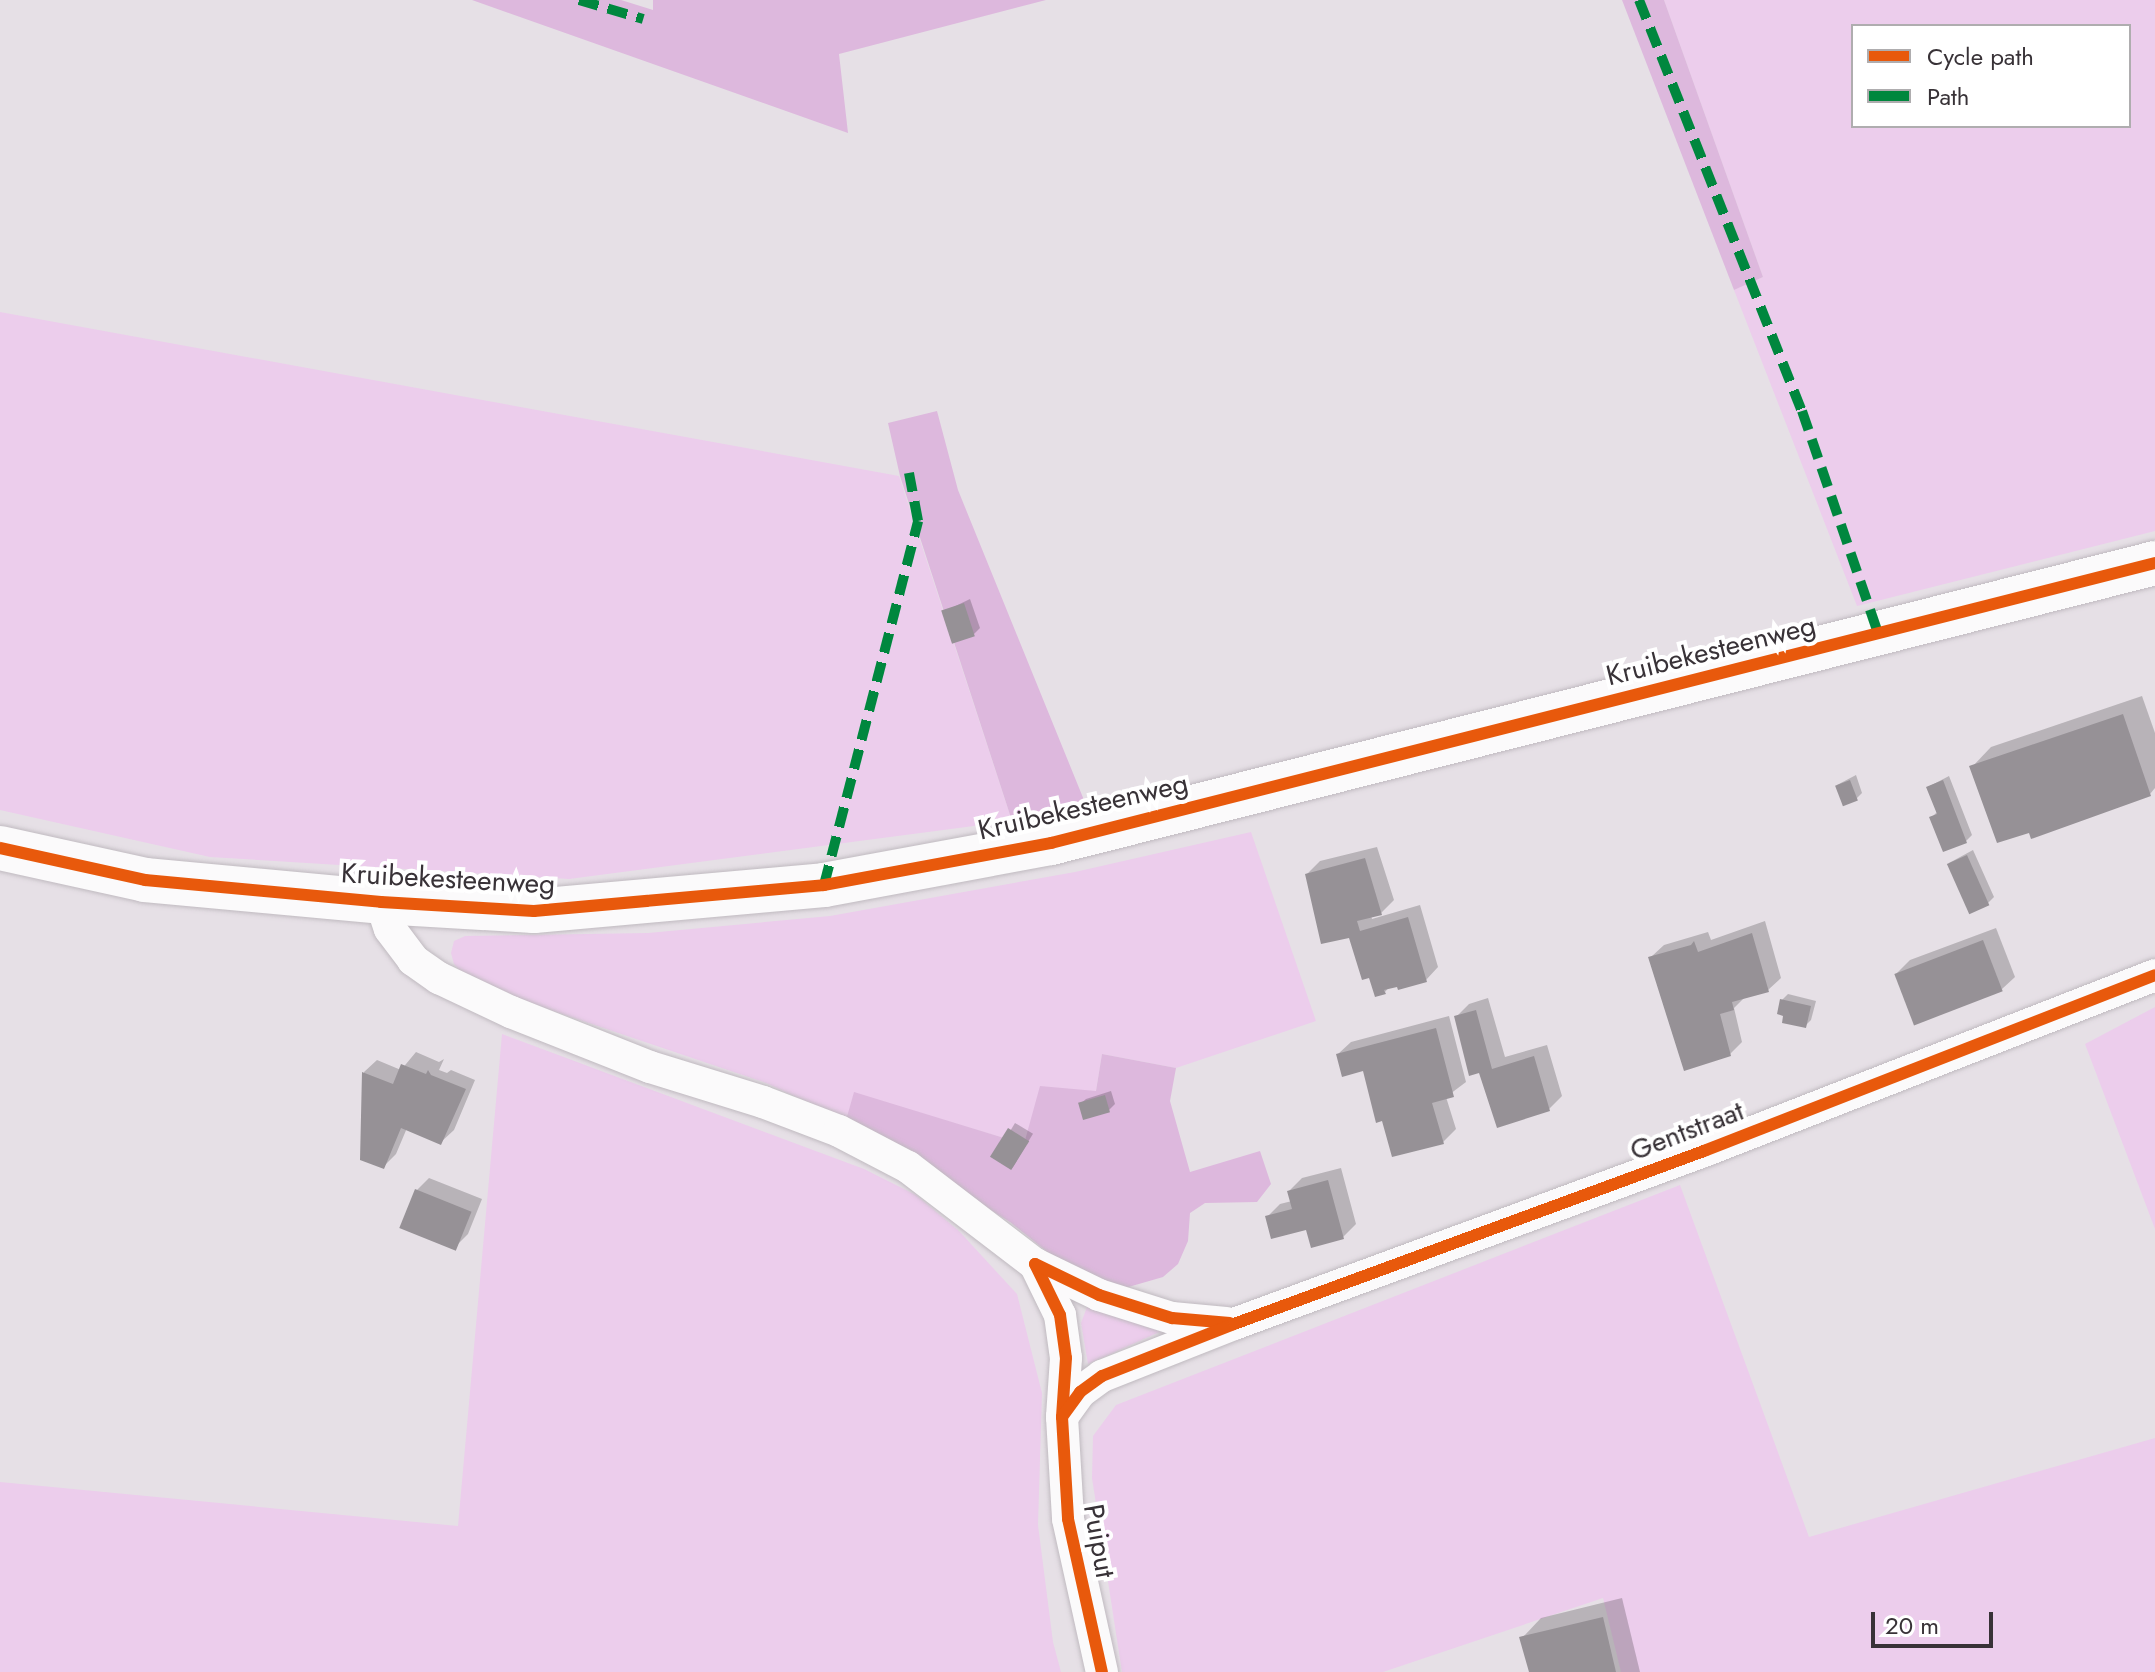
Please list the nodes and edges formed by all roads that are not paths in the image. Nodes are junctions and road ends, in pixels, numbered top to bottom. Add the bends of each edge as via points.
1 (2155, 563) edge
2 (0, 848) edge
3 (381, 902) junction
4 (2155, 975) edge
5 (1035, 1264) junction
6 (1234, 1324) junction
7 (1062, 1417) junction
8 (1102, 1672) edge

1 - 3 street, Kruibekesteenweg via 1051,843 824,885 734,895 534,911
2 - 3 street, Kruibekesteenweg via 145,880
3 - 5 street, Kruibekesteenweg via 390,929 413,960 439,978 650,1067 839,1131 908,1167
4 - 6 street, Gentstraat via 1704,1151
5 - 6 street, Gentstraat via 1099,1295 1172,1318
5 - 7 street, Kruibekesteenweg via 1060,1315 1066,1358
6 - 7 street, Gentstraat via 1102,1376 1080,1392
7 - 8 street, Puiput via 1068,1519

